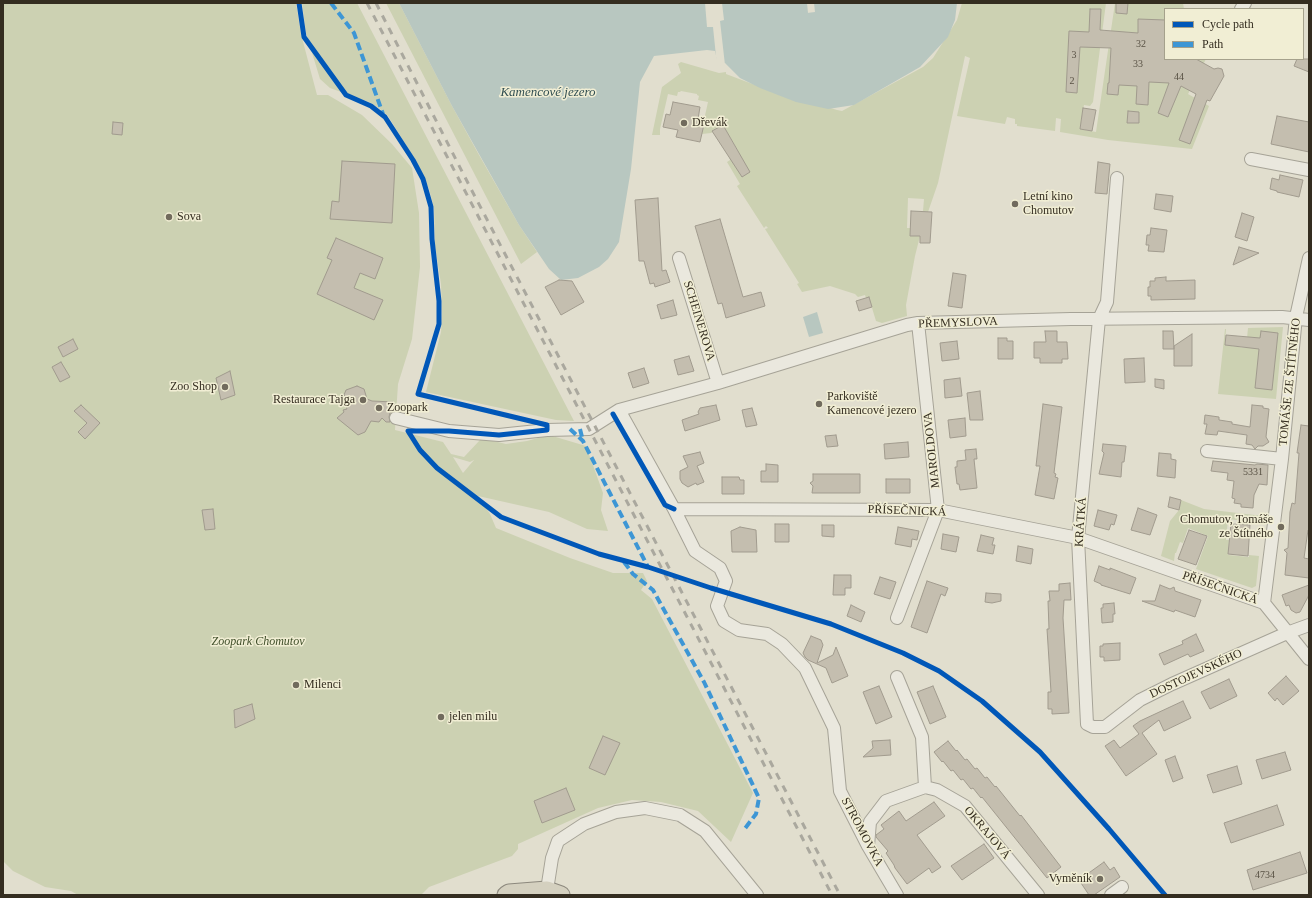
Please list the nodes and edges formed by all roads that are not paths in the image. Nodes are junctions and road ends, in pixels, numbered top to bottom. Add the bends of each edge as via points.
1 (1251, 159) dead end
2 (1309, 170) edge
3 (1117, 178) dead end
4 (679, 258) dead end
5 (1309, 258) edge
6 (1296, 317) junction
7 (1099, 319) junction
8 (1309, 320) edge
9 (918, 323) junction
10 (718, 383) junction
11 (619, 410) junction
12 (396, 418) dead end
13 (1207, 451) dead end
14 (1282, 459) junction
15 (674, 509) junction
16 (938, 510) junction
17 (1078, 538) junction
18 (1264, 603) junction
19 (897, 618) dead end
20 (1309, 625) edge
21 (1287, 633) junction
22 (1309, 659) edge
23 (897, 677) dead end
24 (1087, 724) joint
25 (925, 787) junction
26 (868, 846) junction
27 (1122, 887) dead end
28 (554, 893) edge
29 (506, 895) edge
30 (757, 895) edge
31 (897, 895) edge
32 (1038, 895) edge
33 (1111, 895) edge

1 - 2 street
3 - 7 street, KRÁTKÁ via 1107,302
4 - 10 street, SCHEINEROVA
5 - 6 street, TOMÁŠE ZE ŠTÍTNÉHO
6 - 7 street, PŘEMYSLOVA
6 - 8 street, PŘEMYSLOVA
6 - 14 street, TOMÁŠE ZE ŠTÍTNÉHO
7 - 9 street, PŘEMYSLOVA
7 - 17 street, KRÁTKÁ
9 - 10 street, PŘEMYSLOVA
9 - 16 street, MAROLDOVA
10 - 11 street, PŘEMYSLOVA
11 - 12 street, PŘEMYSLOVA via 589,428 499,435 449,431
11 - 15 street
13 - 14 street, TOMÁŠE ZE ŠTÍTNÉHO
14 - 18 street, TOMÁŠE ZE ŠTÍTNÉHO
15 - 16 street, PŘÍSEČNICKÁ
15 - 26 street, STROMOVKA via 695,551 720,568 726,581 718,606 724,621 739,630 767,634 782,644 805,668 834,728 840,791
16 - 17 street, PŘÍSEČNICKÁ
16 - 19 street, MAROLDOVA
17 - 18 street, PŘÍSEČNICKÁ
17 - 24 street, KRÁTKÁ
18 - 21 street
20 - 21 street, DOSTOJEVSKÉHO
21 - 22 street
21 - 24 street, DOSTOJEVSKÉHO via 1140,700 1105,727
23 - 25 street via 922,737
25 - 26 street via 886,800 870,822
25 - 32 street, OKRAJOVÁ via 937,790 965,806
26 - 31 street, STROMOVKA
27 - 33 street
28 - 29 highway
28 - 30 street via 552,858 558,841 584,824 616,812 645,808 680,815 705,831

